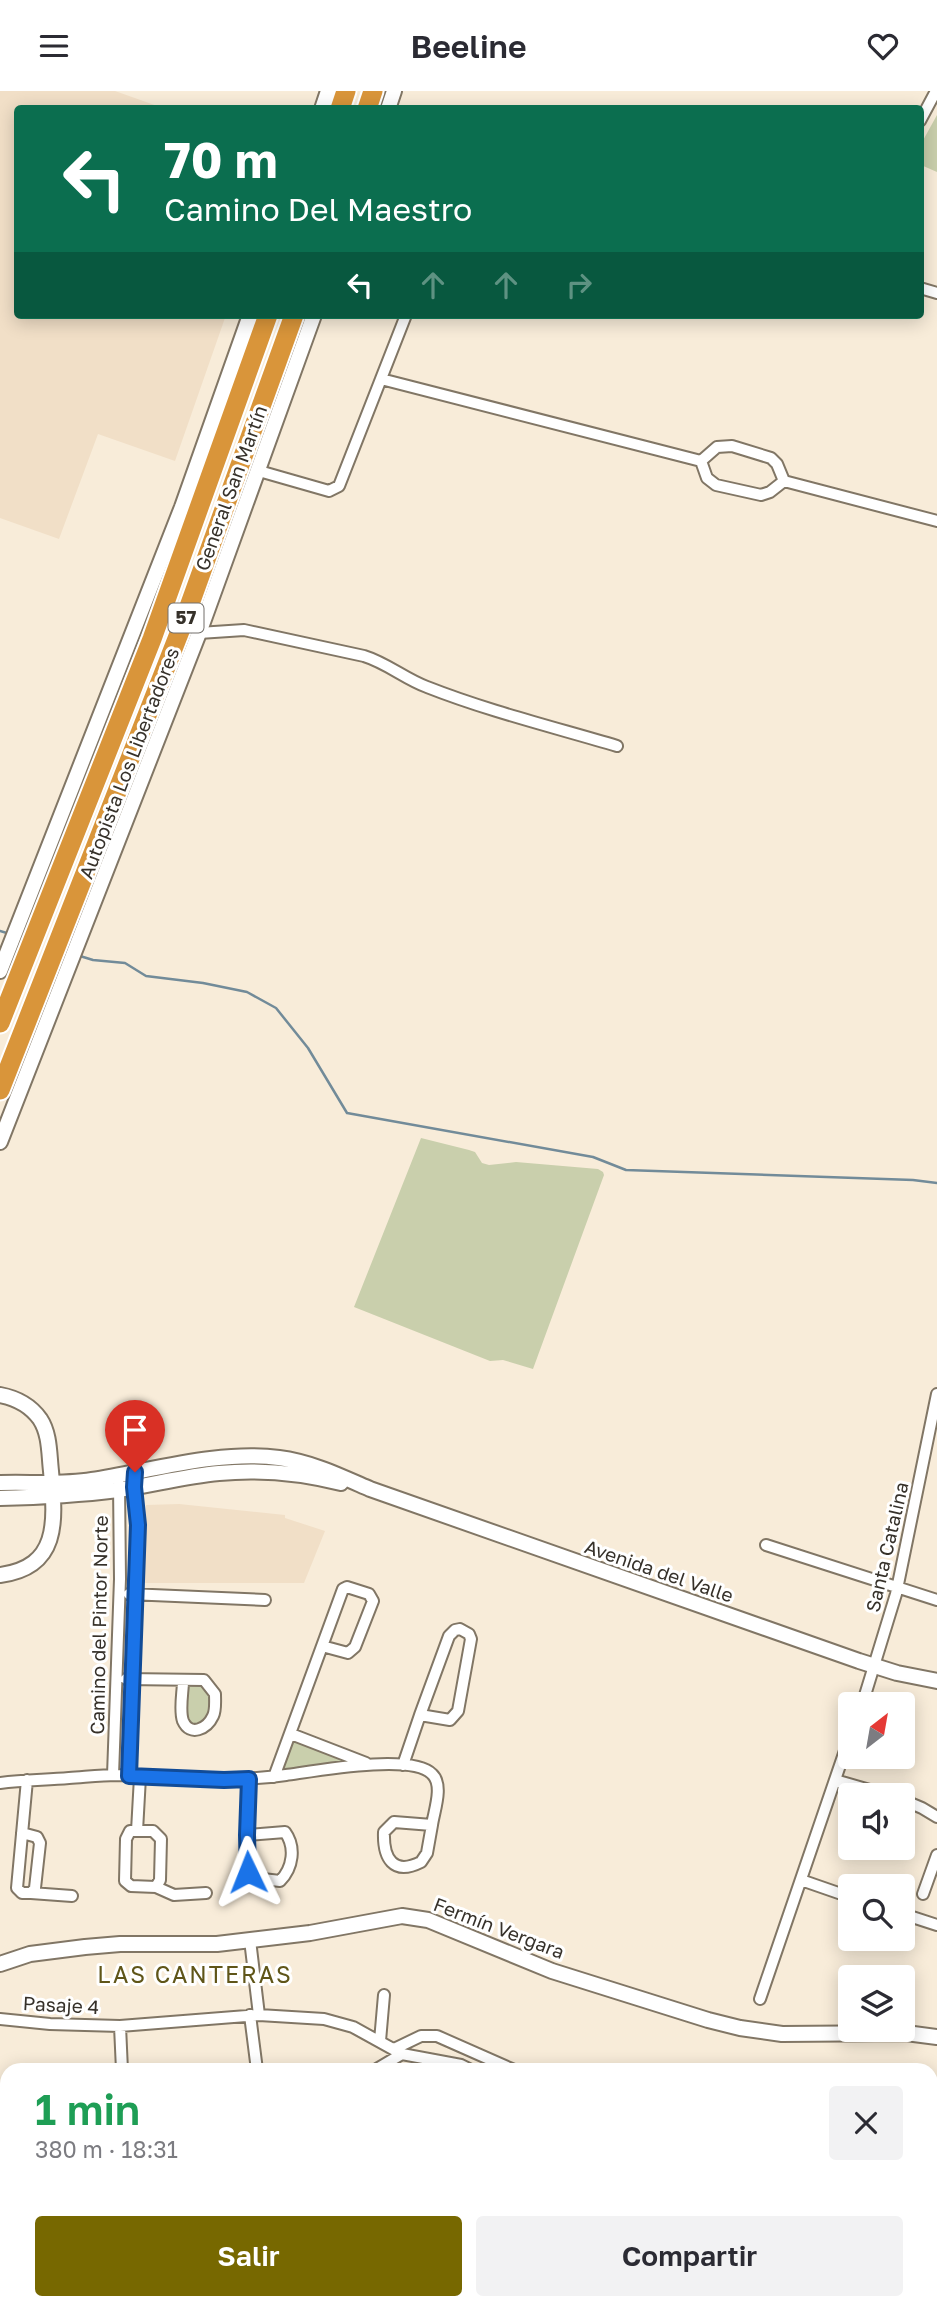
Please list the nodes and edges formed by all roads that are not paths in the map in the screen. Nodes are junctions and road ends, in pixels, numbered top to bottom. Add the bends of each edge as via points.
1 (936, 91) edge
2 (924, 114) edge
3 (242, 319) edge
4 (249, 319) edge
5 (267, 319) edge
6 (293, 319) edge
7 (313, 319) edge
8 (404, 319) edge
9 (381, 379) junction
10 (701, 461) junction
11 (258, 471) junction
12 (784, 481) junction
13 (937, 521) edge
14 (165, 547) junction
15 (199, 633) junction
16 (617, 746) dead end
17 (34, 909) junction
18 (77, 922) junction
19 (17, 954) junction
20 (58, 970) junction
21 (0, 971) edge
22 (0, 1023) edge
23 (0, 1090) edge
24 (0, 1142) edge
25 (937, 1394) edge
26 (0, 1395) edge
27 (127, 1481) junction
28 (0, 1483) edge
29 (52, 1490) junction
30 (0, 1498) edge
31 (766, 1545) dead end
32 (0, 1575) edge
33 (898, 1588) junction
34 (119, 1594) junction
35 (135, 1595) junction
36 (265, 1600) dead end
37 (937, 1600) edge
38 (322, 1646) junction
39 (875, 1667) junction
40 (116, 1679) junction
41 (132, 1679) junction
42 (183, 1681) junction
43 (937, 1681) edge
44 (866, 1692) edge
45 (421, 1715) junction
46 (291, 1734) junction
47 (369, 1764) junction
48 (403, 1765) junction
49 (839, 1769) edge
50 (113, 1775) junction
51 (134, 1777) junction
52 (275, 1777) junction
53 (249, 1779) junction
54 (27, 1780) junction
55 (835, 1780) junction
56 (0, 1783) edge
57 (845, 1783) edge
58 (915, 1805) edge
59 (937, 1817) edge
60 (432, 1825) junction
61 (136, 1831) junction
62 (22, 1833) junction
63 (247, 1835) junction
64 (937, 1855) edge
65 (801, 1880) junction
66 (156, 1887) junction
67 (31, 1893) junction
68 (206, 1893) dead end
69 (838, 1893) edge
70 (923, 1894) dead end
71 (72, 1896) dead end
72 (915, 1918) edge
73 (937, 1925) edge
74 (250, 1940) junction
75 (0, 1964) edge
76 (384, 1995) dead end
77 (760, 1999) dead end
78 (255, 2015) junction
79 (0, 2019) edge
80 (120, 2026) junction
81 (937, 2037) edge
82 (380, 2041) junction
83 (398, 2052) junction
84 (122, 2063) edge
85 (257, 2063) edge
86 (384, 2063) edge
87 (451, 2063) edge
88 (498, 2063) edge

1 - 2 street
3 - 14 street, General San Martín via 186,473
4 - 14 street, General San Martín
5 - 17 highway, Autopista Los Libertadores / 57 via 161,613
6 - 18 highway, Autopista Los Libertadores / 57
7 - 11 street, General San Martín
8 - 9 street
9 - 10 street
9 - 11 street via 336,489 329,491
10 - 12 street via 707,478 716,485 765,495
10 - 12 street via 717,447 732,446 771,458
11 - 15 street, General San Martín
12 - 13 street
14 - 17 street, General San Martín
15 - 16 street via 244,630 364,656 429,688
15 - 18 street, General San Martín
17 - 19 highway, Autopista Los Libertadores / 57
18 - 20 highway, Autopista Los Libertadores / 57
19 - 21 street
19 - 22 highway, Autopista Los Libertadores / 57
20 - 23 highway, Autopista Los Libertadores / 57
20 - 24 street
25 - 33 street, Santa Catalina
26 - 29 street via 20,1401 41,1421
27 - 29 street, Avenida del Valle via 79,1482
27 - 34 street, Camino del Pintor Norte
27 - 35 street, Camino del Pintor Norte via 138,1525
27 - 39 street, Avenida del Valle via 231,1457 263,1456 310,1464
28 - 29 street, Avenida del Valle
29 - 30 street, Avenida del Valle
29 - 32 street via 54,1527 44,1552 26,1568
31 - 33 street
33 - 37 street
33 - 39 street, Santa Catalina
34 - 35 street
34 - 40 street, Camino del Pintor Norte
35 - 36 street
35 - 41 street, Camino del Pintor Norte
38 - 38 street via 343,1589 369,1594 373,1601 355,1647 348,1653
38 - 46 street
39 - 43 street, Avenida del Valle
39 - 44 street, Santa Catalina
40 - 41 street
40 - 50 street, Camino del Pintor Norte
41 - 42 street
41 - 51 street, Camino del Pintor Norte
42 - 42 street via 184,1723 188,1729 202,1729 214,1714 215,1694 204,1680
45 - 45 street via 445,1721 455,1717 471,1643 465,1630 455,1630 449,1636
45 - 48 street
46 - 47 street
46 - 52 street
47 - 48 street
47 - 52 street
48 - 60 street via 422,1767 433,1775 437,1796
49 - 55 street
50 - 51 street
50 - 54 street
51 - 53 street
51 - 61 street, Camino del Pintor Norte
52 - 53 street
53 - 63 street
54 - 56 street
54 - 62 street
55 - 57 street
55 - 65 street
58 - 59 street
60 - 60 street via 394,1822 389,1826 384,1844 390,1862 398,1866 421,1862
61 - 66 street via 153,1831 161,1839
61 - 66 street, Camino del Pintor Norte via 130,1831 125,1839 124,1881 131,1886
62 - 67 street via 17,1888
62 - 67 street via 37,1837 40,1843
63 - 63 street via 248,1872 254,1878 280,1881 291,1860 285,1832
64 - 70 street
65 - 69 street
65 - 77 street
66 - 68 street via 174,1895
67 - 71 street
72 - 73 street
74 - 75 street, Fermín Vergara via 85,1947 30,1954
74 - 78 street
74 - 81 street, Fermín Vergara via 414,1917 552,1971 733,2027 782,2033
76 - 82 street
78 - 80 street, Pasaje 4
78 - 82 street, Pasaje 4 via 324,2019
78 - 85 street
79 - 80 street, Pasaje 4
80 - 84 street, Pasaje 4
82 - 83 street, Pasaje 4
83 - 86 street
83 - 87 street, Pasaje 4
83 - 88 street via 421,2036 437,2036

